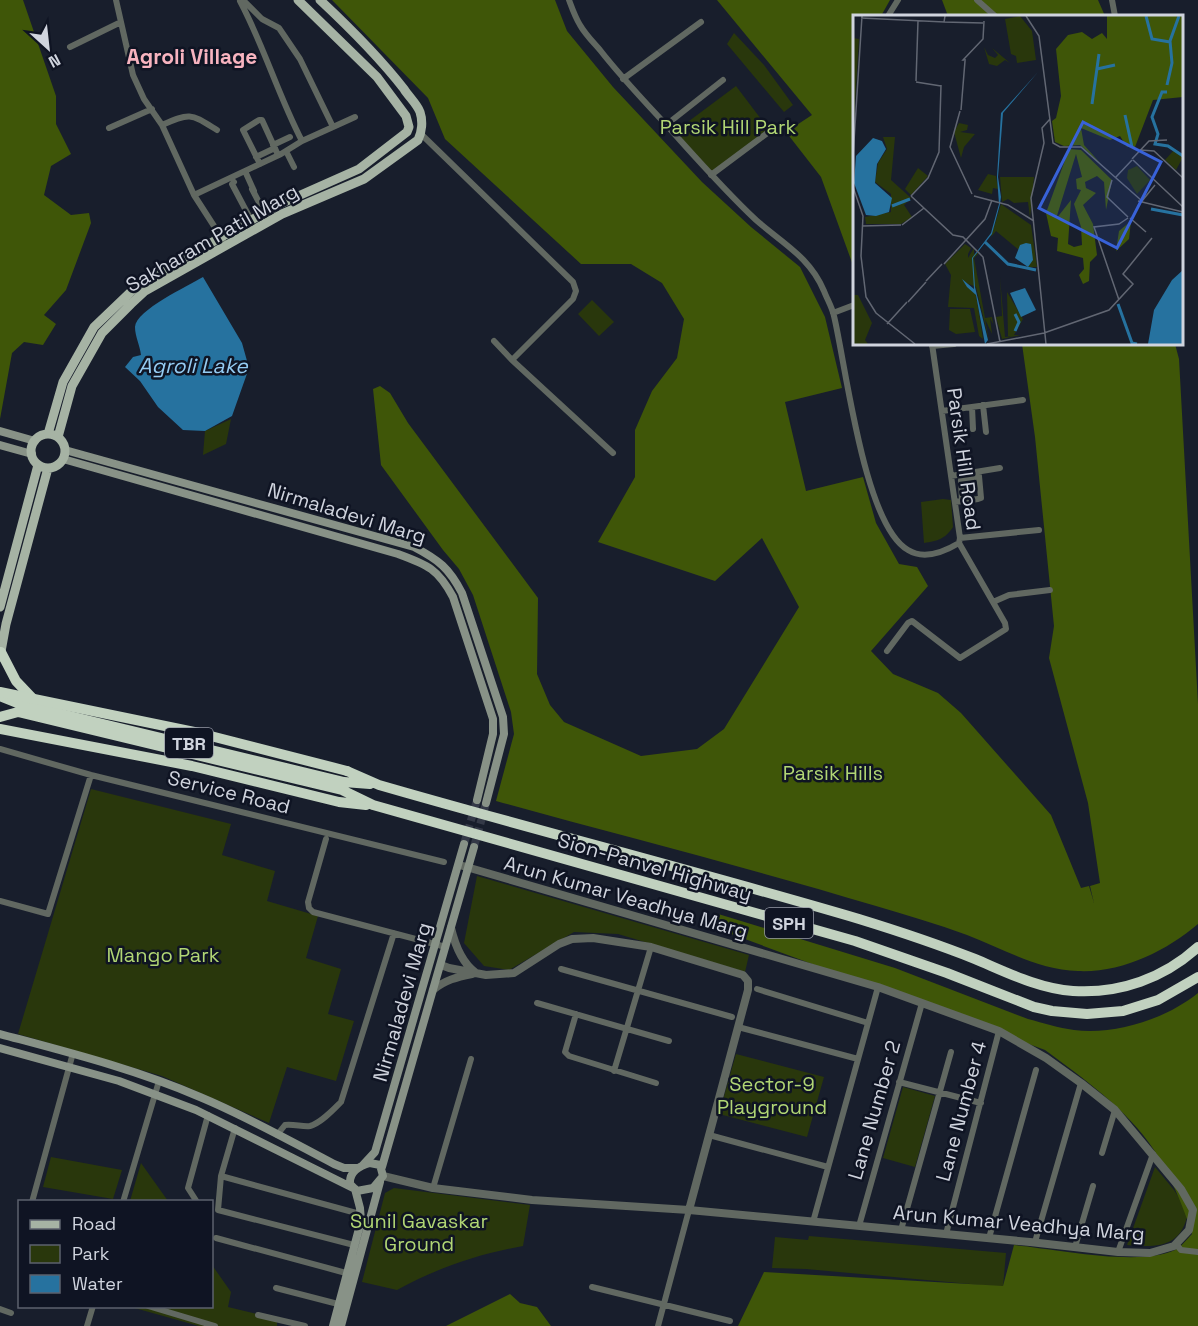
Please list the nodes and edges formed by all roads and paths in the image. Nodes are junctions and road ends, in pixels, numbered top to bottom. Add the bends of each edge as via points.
1 (116, 0) edge
2 (241, 0) edge
3 (298, 0) edge
4 (320, 0) edge
5 (569, 0) edge
6 (898, 0) edge
7 (977, 0) edge
8 (1112, 0) edge
9 (889, 15) edge
10 (994, 15) edge
11 (1115, 15) edge
12 (121, 22) junction
13 (701, 22) dead end
14 (70, 47) dead end
15 (623, 79) junction
16 (723, 80) dead end
17 (152, 109) junction
18 (355, 117) dead end
19 (162, 125) junction
20 (666, 125) junction
21 (333, 127) junction
22 (110, 128) dead end
23 (217, 130) dead end
24 (770, 131) dead end
25 (421, 134) junction
26 (290, 137) dead end
27 (302, 141) junction
28 (274, 146) junction
29 (285, 151) junction
30 (278, 155) junction
31 (256, 157) junction
32 (260, 164) junction
33 (294, 167) dead end
34 (245, 171) junction
35 (711, 175) junction
36 (234, 182) dead end
37 (194, 195) junction
38 (264, 212) junction
39 (251, 220) junction
40 (224, 241) junction
41 (853, 307) edge
42 (833, 313) junction
43 (494, 341) dead end
44 (932, 345) edge
45 (512, 360) junction
46 (1023, 400) dead end
47 (983, 406) junction
48 (972, 408) junction
49 (942, 411) junction
50 (974, 429) dead end
51 (0, 431) edge
52 (986, 432) dead end
53 (53, 436) junction
54 (35, 441) junction
55 (0, 445) edge
56 (613, 453) dead end
57 (32, 454) junction
58 (64, 454) junction
59 (43, 466) junction
60 (1000, 468) dead end
61 (979, 474) junction
62 (951, 476) junction
63 (962, 501) junction
64 (955, 502) junction
65 (1039, 530) dead end
66 (960, 541) junction
67 (1050, 590) dead end
68 (993, 602) junction
69 (0, 607) edge
70 (886, 651) dead end
71 (1, 655) edge
72 (0, 694) edge
73 (50, 711) junction
74 (0, 717) edge
75 (494, 726) junction
76 (504, 726) junction
77 (0, 729) edge
78 (0, 749) edge
79 (91, 775) junction
80 (379, 785) junction
81 (477, 800) tunnel mouth
82 (486, 803) tunnel mouth
83 (373, 806) junction
84 (326, 839) dead end
85 (464, 844) tunnel mouth
86 (474, 847) tunnel mouth
87 (444, 862) dead end
88 (458, 865) junction
89 (468, 868) junction
90 (0, 901) edge
91 (451, 928) junction
92 (394, 933) junction
93 (435, 944) junction
94 (446, 947) junction
95 (651, 947) junction
96 (1198, 947) edge
97 (441, 965) junction
98 (561, 969) dead end
99 (477, 974) junction
100 (1198, 977) edge
101 (878, 987) junction
102 (758, 989) dead end
103 (433, 990) junction
104 (639, 992) junction
105 (537, 1003) dead end
106 (922, 1003) junction
107 (576, 1014) junction
108 (732, 1017) dead end
109 (868, 1023) junction
110 (738, 1027) junction
111 (628, 1029) junction
112 (999, 1031) junction
113 (2, 1034) edge
114 (669, 1041) dead end
115 (0, 1049) edge
116 (951, 1052) dead end
117 (73, 1053) junction
118 (471, 1059) dead end
119 (858, 1059) junction
120 (69, 1066) junction
121 (1036, 1070) dead end
122 (614, 1071) junction
123 (159, 1081) junction
124 (899, 1082) junction
125 (656, 1083) dead end
126 (1082, 1083) junction
127 (940, 1091) junction
128 (155, 1094) junction
129 (981, 1103) junction
130 (1115, 1110) junction
131 (208, 1115) junction
132 (235, 1128) junction
133 (277, 1135) junction
134 (709, 1135) junction
135 (1102, 1153) dead end
136 (1153, 1155) junction
137 (360, 1167) junction
138 (828, 1167) junction
139 (382, 1175) junction
140 (221, 1176) junction
141 (1093, 1186) dead end
142 (433, 1188) junction
143 (354, 1189) junction
144 (33, 1200) edge
145 (124, 1200) edge
146 (195, 1200) edge
147 (689, 1210) junction
148 (360, 1214) junction
149 (813, 1222) junction
150 (859, 1226) junction
151 (902, 1230) junction
152 (946, 1234) junction
153 (216, 1238) dead end
154 (989, 1238) junction
155 (1035, 1242) junction
156 (1176, 1244) junction
157 (354, 1245) junction
158 (1075, 1247) junction
159 (1118, 1252) junction
160 (1198, 1252) edge
161 (346, 1273) junction
162 (592, 1287) dead end
163 (276, 1288) dead end
164 (338, 1304) junction
165 (664, 1305) junction
166 (92, 1308) edge
167 (155, 1308) edge
168 (0, 1309) edge
169 (11, 1312) dead end
170 (258, 1315) dead end
171 (729, 1321) dead end
172 (88, 1325) edge
173 (96, 1326) edge
174 (214, 1326) edge
175 (305, 1326) edge
176 (333, 1326) edge
177 (341, 1326) edge
178 (658, 1326) edge

1 - 12 street
2 - 21 street via 279,28 300,59
2 - 27 street
3 - 38 main road, Sakharam Patil Marg via 377,78 406,116 409,127 359,169
4 - 25 main road via 388,69 418,108
5 - 15 street, Parsik Hill Road via 580,25
6 - 9 street
7 - 10 street
8 - 11 street
12 - 14 street
12 - 17 street via 133,75
13 - 15 street
15 - 20 street, Parsik Hill Road
16 - 20 street
17 - 19 street
17 - 22 street
18 - 21 street
19 - 23 street via 188,115
19 - 37 street
20 - 35 street, Parsik Hill Road
21 - 27 street
24 - 35 street
25 - 40 main road, Sakharam Patil Marg via 413,145 364,179
25 - 45 street via 573,282 573,299
26 - 28 street
27 - 29 street
28 - 30 street
28 - 31 street
28 - 31 street via 262,120 244,128
29 - 30 street
29 - 33 street
30 - 32 street
31 - 32 street
32 - 34 street
34 - 37 street
34 - 38 street
35 - 42 street, Parsik Hill Road via 807,262
36 - 39 street
37 - 40 street
38 - 39 main road, Sakharam Patil Marg
39 - 40 main road, Sakharam Patil Marg
40 - 53 main road, Sakharam Patil Marg via 140,283 94,327 63,382
41 - 42 street
42 - 66 street, Parsik Hill Road via 865,469 893,534 904,549 918,554 932,554
43 - 45 street
44 - 49 street, Parsik Hill Road
45 - 56 street
46 - 47 street
47 - 48 street
47 - 52 street
48 - 49 street
48 - 50 street
49 - 62 street, Parsik Hill Road
51 - 54 main road
53 - 54 main road via 41,436
53 - 58 main road via 64,445
54 - 57 main road
55 - 57 main road
57 - 59 main road
58 - 59 main road via 57,465
58 - 75 main road, Nirmaladevi Marg via 398,554 432,568 453,597
58 - 76 main road, Nirmaladevi Marg via 414,547 439,560 462,593
59 - 69 main road
59 - 71 main road
60 - 61 street
61 - 62 street
61 - 63 street via 961,480
61 - 63 street via 981,498
62 - 64 street, Parsik Hill Road
63 - 64 street
64 - 66 street, Parsik Hill Road
65 - 66 street
66 - 68 street
67 - 68 street
68 - 70 street via 1006,629 964,657 957,657 912,621
71 - 73 highway via 20,687
72 - 73 highway, TBR
72 - 80 highway, SPH, bridge via 199,733 347,771
73 - 80 highway, TBR via 344,782
74 - 83 highway, TBR via 18,712 183,751 342,790
75 - 76 main road
75 - 81 main road, Nirmaladevi Marg
76 - 82 main road, Nirmaladevi Marg
77 - 83 highway, SPH
78 - 79 street, Service Road
79 - 87 street, Service Road
79 - 90 street via 48,914
80 - 96 highway, Sion-Panvel Highway / SPH via 860,920 1056,989 1095,991 1134,985 1163,972
83 - 100 highway, Sion-Panvel Highway / SPH via 855,941 1052,1011 1123,1011 1158,1000
84 - 92 street via 309,908
85 - 88 main road, Nirmaladevi Marg
86 - 89 main road, Nirmaladevi Marg
88 - 89 street, Arun Kumar Veadhya Marg
88 - 93 main road, Nirmaladevi Marg
89 - 91 main road, Nirmaladevi Marg
89 - 101 street, Arun Kumar Veadhya Marg
91 - 94 main road, Nirmaladevi Marg
91 - 99 street via 461,955
92 - 93 street
92 - 133 street via 341,1102 311,1126 285,1125
93 - 94 street
93 - 137 main road, Nirmaladevi Marg via 375,1152
94 - 97 main road, Nirmaladevi Marg
95 - 99 street via 593,938 572,939 514,973
95 - 104 street
95 - 110 street via 743,975 748,990
97 - 99 street
97 - 103 main road, Nirmaladevi Marg
98 - 104 street
99 - 103 street via 453,978
101 - 106 street, Arun Kumar Veadhya Marg
101 - 109 street
102 - 109 street
103 - 139 main road, Nirmaladevi Marg
104 - 108 street
104 - 111 street
105 - 107 street
106 - 112 street, Arun Kumar Veadhya Marg
106 - 124 street, Lane Number 2
107 - 111 street
107 - 122 street via 566,1054
109 - 119 street
110 - 119 street
110 - 134 street
111 - 114 street
111 - 122 street
112 - 126 street, Arun Kumar Veadhya Marg
112 - 129 street, Lane Number 4
113 - 115 street
113 - 117 main road
115 - 120 main road
116 - 127 street
117 - 120 street
117 - 123 main road
118 - 142 street
119 - 138 street
120 - 128 main road
120 - 144 street
121 - 154 street
122 - 125 street
123 - 128 street
123 - 133 main road via 202,1097
124 - 127 street
124 - 150 street, Lane Number 2
126 - 130 street, Arun Kumar Veadhya Marg
126 - 155 street
127 - 129 street
127 - 151 street
128 - 131 main road
128 - 145 street
129 - 152 street, Lane Number 4
130 - 135 street
130 - 136 street, Arun Kumar Veadhya Marg
131 - 132 main road
131 - 146 street via 188,1188
132 - 140 street
132 - 143 main road
133 - 137 main road via 344,1168
134 - 138 street
134 - 147 street
136 - 156 street, Arun Kumar Veadhya Marg via 1193,1210 1190,1230
136 - 159 street
137 - 139 main road via 376,1163
137 - 143 main road via 350,1179
138 - 149 street
139 - 142 street, Arun Kumar Veadhya Marg
139 - 143 main road via 366,1190
139 - 177 main road, Nirmaladevi Marg
140 - 148 street
140 - 157 street via 218,1210
141 - 158 street
142 - 147 street, Arun Kumar Veadhya Marg via 531,1200
143 - 148 main road
147 - 149 street, Arun Kumar Veadhya Marg
147 - 165 street
148 - 157 main road
149 - 150 street, Arun Kumar Veadhya Marg
150 - 151 street, Arun Kumar Veadhya Marg
151 - 152 street, Arun Kumar Veadhya Marg
152 - 154 street, Arun Kumar Veadhya Marg
153 - 161 street
154 - 155 street, Arun Kumar Veadhya Marg
155 - 158 street, Arun Kumar Veadhya Marg
156 - 159 street, Arun Kumar Veadhya Marg via 1150,1252
156 - 160 street via 1181,1250
157 - 161 main road
158 - 159 street, Arun Kumar Veadhya Marg
161 - 164 main road
162 - 165 street
163 - 164 street
164 - 176 main road
165 - 171 street
165 - 178 street
166 - 172 street
167 - 174 street
168 - 169 street
170 - 175 street
172 - 173 street

